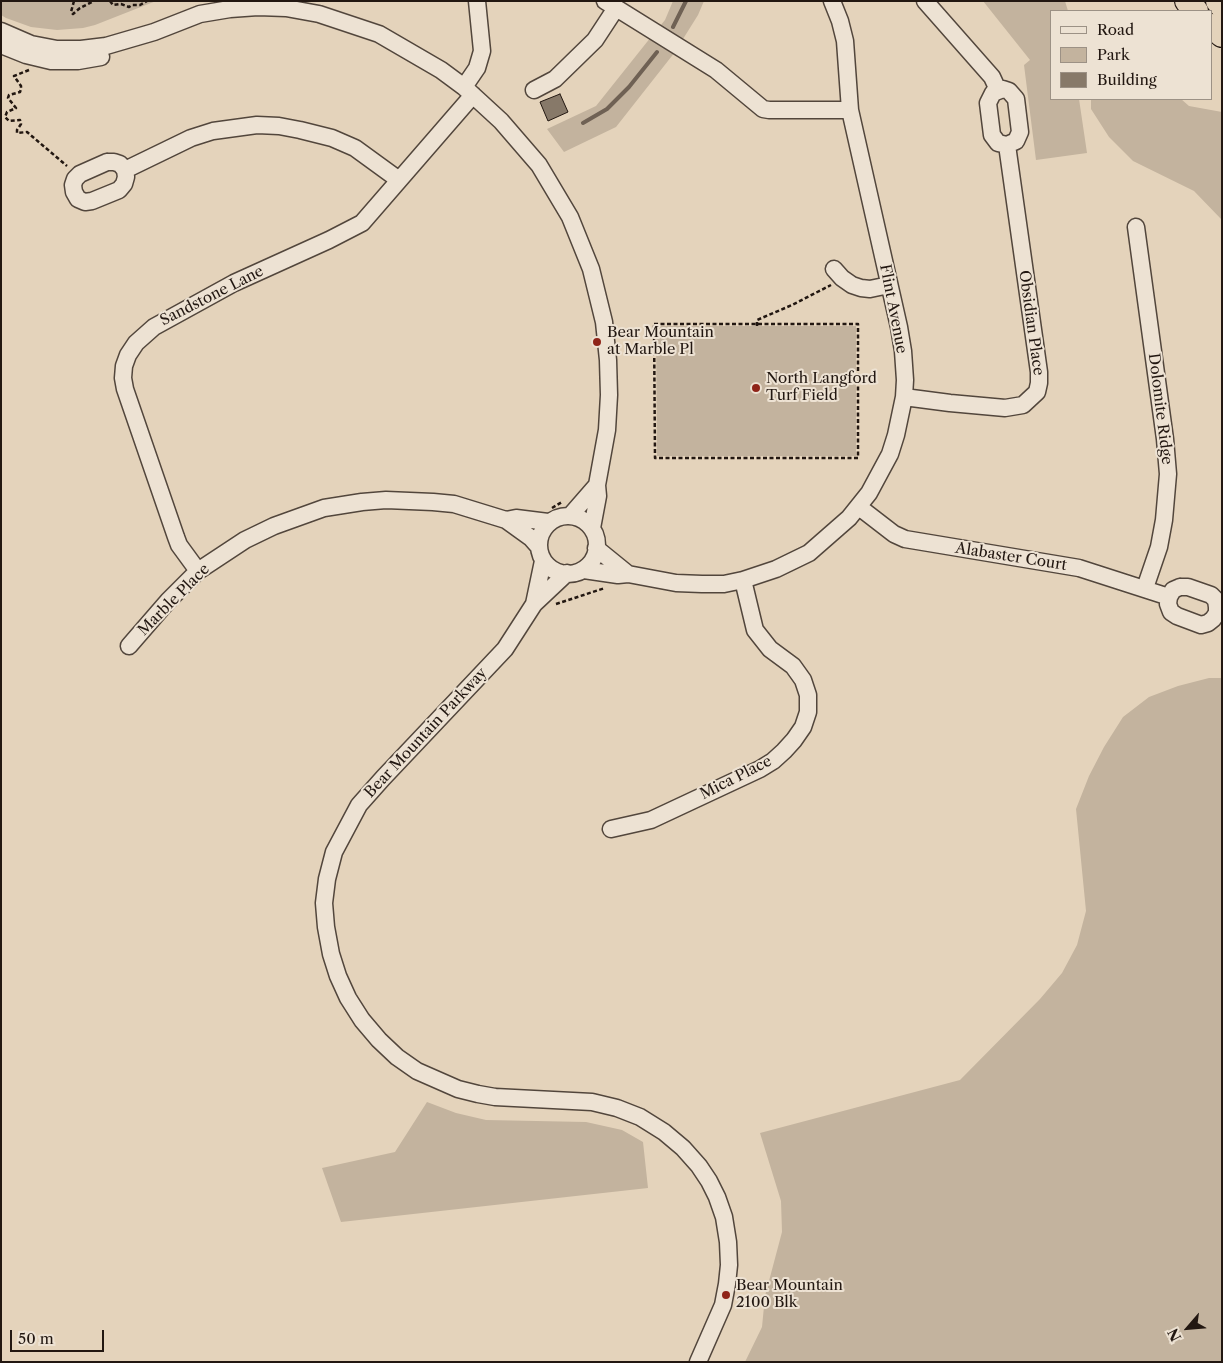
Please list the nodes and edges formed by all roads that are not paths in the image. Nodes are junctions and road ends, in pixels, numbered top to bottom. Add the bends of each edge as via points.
1 (477, 1) edge
2 (832, 1) edge
3 (925, 1) edge
4 (1218, 1) edge
5 (610, 5) edge
6 (1222, 6) edge
7 (1, 31) edge
8 (154, 32) junction
9 (1, 45) edge
10 (534, 90) dead end
11 (998, 90) junction
12 (468, 91) junction
13 (850, 110) junction
14 (1007, 145) junction
15 (124, 170) dead end
16 (399, 180) junction
17 (1136, 227) dead end
18 (838, 274) road end
19 (890, 285) junction
20 (904, 397) junction
21 (597, 485) junction
22 (860, 507) junction
23 (548, 516) junction
24 (570, 516) junction
25 (506, 520) junction
26 (592, 528) junction
27 (596, 548) junction
28 (541, 553) junction
29 (584, 570) junction
30 (198, 571) junction
31 (567, 573) junction
32 (628, 574) junction
33 (742, 580) junction
34 (1145, 588) junction
35 (1169, 597) dead end
36 (534, 604) junction
37 (129, 646) dead end
38 (610, 829) dead end
39 (698, 1362) edge

1 - 12 street, Sandstone Lane via 482,51
2 - 13 street, Flint Avenue via 845,41
3 - 11 street via 992,77
4 - 6 highway
5 - 10 street via 595,40 555,79
5 - 13 street via 716,70 763,109
7 - 8 street via 31,44 81,50
8 - 9 street via 131,47 104,57 78,61 51,61
8 - 12 street via 200,14 230,9 286,8 319,14 380,34
11 - 14 street via 992,93 988,103 992,135 998,143
11 - 14 street via 1009,91 1016,99 1020,132 1016,141
12 - 16 street, Sandstone Lane
12 - 21 street via 501,121 539,165 570,217 591,269 604,322 609,386 607,430
13 - 19 street, Flint Avenue
14 - 20 street, Obsidian Place via 1039,372 1037,392 1023,405 1005,408
15 - 16 street via 213,131 264,125 332,138 355,148
16 - 30 street, Sandstone Lane via 362,223 234,282 154,326 128,355 124,366 125,390 179,545
17 - 34 street, Dolomite Ridge via 1168,474 1159,547
18 - 19 street via 861,288
19 - 20 street, Flint Avenue via 903,351
20 - 22 street, Flint Avenue via 890,454
21 - 24 street
21 - 26 street
22 - 33 street, Flint Avenue via 838,530 808,553 784,566
22 - 34 street, Alabaster Court via 905,539 1079,568
23 - 24 street
23 - 25 street, Marble Place
23 - 28 street
24 - 26 street
25 - 28 street, Marble Place via 531,538
25 - 30 street, Marble Place via 454,504 433,502 386,500 342,505 274,526 245,540
26 - 27 street
27 - 29 street via 592,561
27 - 32 street, Flint Avenue
28 - 31 street via 551,568
28 - 36 street, Bear Mountain Parkway
29 - 31 street
29 - 32 street, Flint Avenue
30 - 37 street, Marble Place
31 - 36 street, Bear Mountain Parkway
32 - 33 street, Flint Avenue via 693,584 724,584
33 - 38 street, Mica Place via 758,635 770,650 793,666 803,680 808,695 808,712 803,727 784,751 760,769 651,820
34 - 35 street, Alabaster Court
36 - 39 street, Bear Mountain Parkway via 505,649 359,805 334,852 327,879 324,904 331,954 348,998 362,1020 385,1046 417,1071 478,1094 592,1102 617,1108 640,1117 683,1148 699,1166 717,1197 728,1242 729,1265 723,1305

